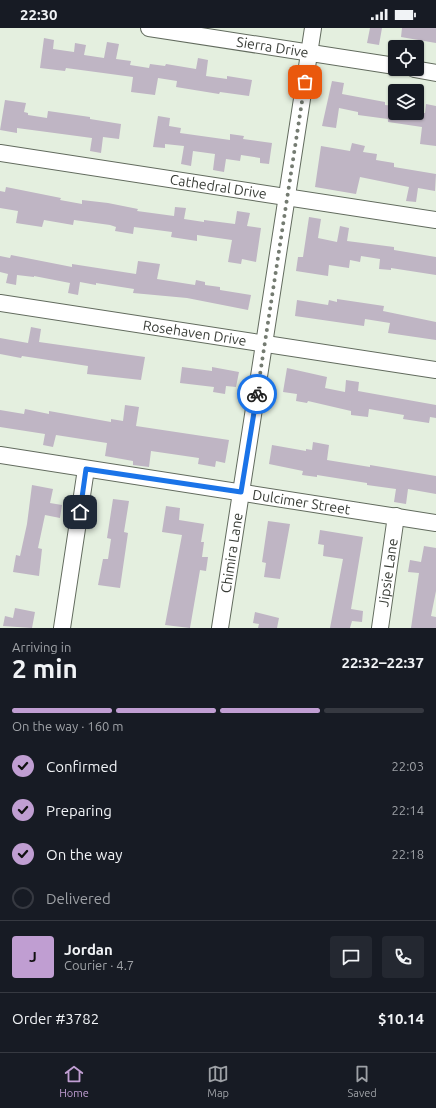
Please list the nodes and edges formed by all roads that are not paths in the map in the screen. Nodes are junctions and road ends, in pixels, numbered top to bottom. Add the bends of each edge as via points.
1 (150, 28) edge
2 (313, 28) edge
3 (309, 53) junction
4 (388, 65) edge
5 (424, 70) edge
6 (436, 72) edge
7 (0, 154) edge
8 (287, 197) junction
9 (436, 220) edge
10 (0, 303) edge
11 (265, 345) junction
12 (436, 370) edge
13 (0, 455) edge
14 (86, 469) junction
15 (241, 492) junction
16 (396, 516) junction
17 (436, 522) edge
18 (62, 628) edge
19 (220, 628) edge
20 (380, 628) edge

1 - 3 street, Sierra Drive
2 - 3 street, Chimira Lane
3 - 4 street, Sierra Drive
3 - 8 street, Chimira Lane
5 - 6 street
7 - 8 street, Cathedral Drive
8 - 9 street, Cathedral Drive
8 - 11 street, Chimira Lane
10 - 11 street, Rosehaven Drive
11 - 12 street, Rosehaven Drive
11 - 15 street, Chimira Lane
13 - 14 street, Dulcimer Street
14 - 15 street, Dulcimer Street
14 - 18 street
15 - 16 street, Dulcimer Street
15 - 19 street, Chimira Lane
16 - 17 street, Dulcimer Street
16 - 20 street, Jipsie Lane

